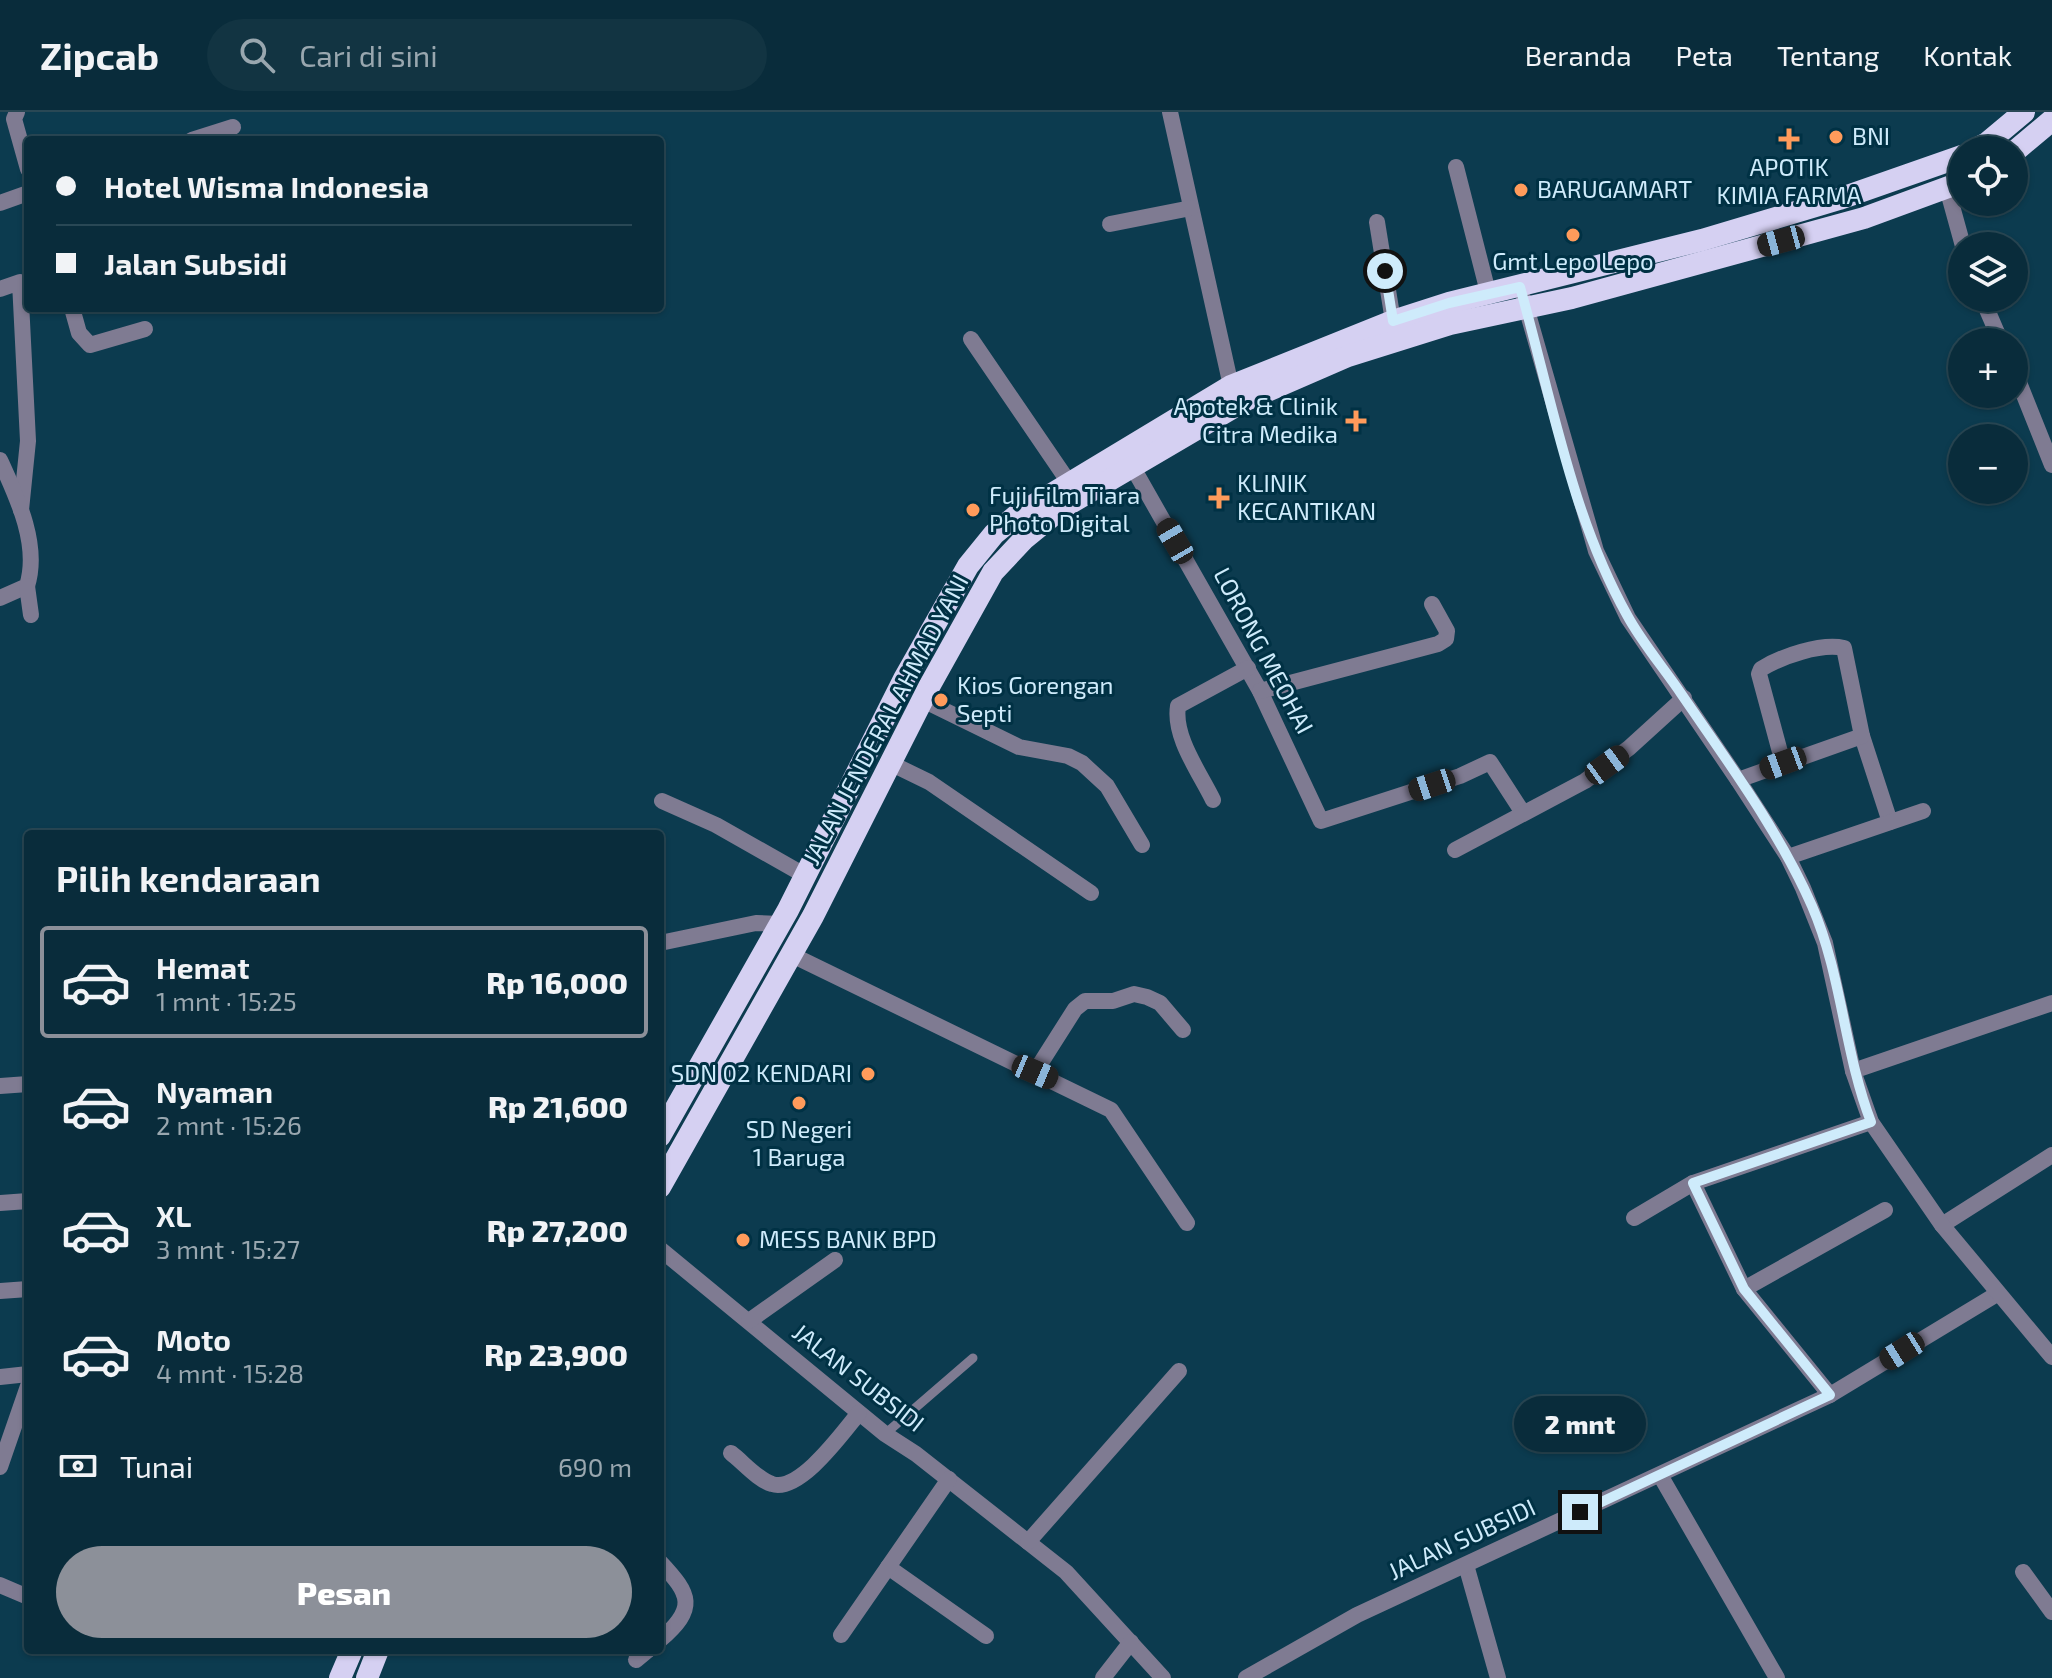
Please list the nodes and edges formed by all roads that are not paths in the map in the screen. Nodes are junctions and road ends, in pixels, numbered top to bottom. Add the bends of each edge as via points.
1 (17, 112) edge
2 (1170, 112) edge
3 (2024, 112) edge
4 (2052, 120) edge
5 (233, 127) dead end
6 (205, 136) edge
7 (1995, 136) edge
8 (2028, 140) edge
9 (24, 155) edge
10 (1948, 161) edge
11 (1456, 167) dead end
12 (1948, 187) edge
13 (24, 194) edge
14 (0, 203) edge
15 (1191, 208) junction
16 (1377, 222) dead end
17 (1110, 224) dead end
18 (24, 281) edge
19 (0, 289) edge
20 (1489, 296) junction
21 (1523, 298) junction
22 (25, 312) edge
23 (73, 312) edge
24 (1393, 321) junction
25 (145, 329) dead end
26 (971, 339) dead end
27 (1231, 386) junction
28 (2028, 405) edge
29 (0, 460) edge
30 (2052, 465) edge
31 (1132, 466) junction
32 (1070, 484) junction
33 (21, 510) junction
34 (27, 586) junction
35 (0, 598) edge
36 (1432, 604) dead end
37 (31, 615) dead end
38 (1248, 668) junction
39 (1260, 691) junction
40 (1684, 698) junction
41 (923, 700) junction
42 (1862, 736) junction
43 (890, 763) junction
44 (1783, 763) junction
45 (1738, 780) junction
46 (1213, 800) dead end
47 (662, 801) dead end
48 (1923, 811) dead end
49 (1523, 813) junction
50 (1890, 822) junction
51 (1142, 845) dead end
52 (1455, 850) dead end
53 (1788, 857) junction
54 (806, 876) junction
55 (1091, 893) dead end
56 (780, 924) junction
57 (664, 942) edge
58 (790, 954) junction
59 (2052, 1003) edge
60 (1183, 1030) dead end
61 (1853, 1071) junction
62 (1035, 1072) junction
63 (24, 1084) edge
64 (0, 1086) edge
65 (1871, 1122) junction
66 (664, 1129) edge
67 (2052, 1155) edge
68 (664, 1180) edge
69 (1693, 1183) junction
70 (24, 1201) edge
71 (0, 1203) edge
72 (1885, 1210) dead end
73 (1634, 1218) dead end
74 (1187, 1223) dead end
75 (1942, 1225) junction
76 (664, 1252) edge
77 (835, 1260) dead end
78 (24, 1289) edge
79 (1744, 1289) junction
80 (0, 1291) edge
81 (1997, 1294) junction
82 (749, 1321) junction
83 (2052, 1357) edge
84 (973, 1358) dead end
85 (1179, 1371) dead end
86 (24, 1374) edge
87 (0, 1377) edge
88 (1830, 1395) junction
89 (24, 1397) edge
90 (859, 1413) junction
91 (885, 1434) junction
92 (731, 1453) dead end
93 (0, 1465) edge
94 (1660, 1475) junction
95 (949, 1479) junction
96 (1028, 1542) junction
97 (1466, 1565) junction
98 (664, 1567) edge
99 (888, 1567) junction
100 (2023, 1572) dead end
101 (0, 1585) edge
102 (24, 1595) edge
103 (2052, 1612) edge
104 (841, 1635) dead end
105 (986, 1636) dead end
106 (664, 1637) edge
107 (1131, 1642) junction
108 (350, 1654) edge
109 (376, 1654) edge
110 (340, 1678) edge
111 (367, 1678) edge
112 (1103, 1678) edge
113 (1163, 1678) edge
114 (1249, 1678) edge
115 (1498, 1678) edge
116 (1777, 1678) edge

1 - 9 street via 14,119
2 - 15 street
3 - 7 highway
4 - 8 highway
5 - 6 street
10 - 21 highway, JALAN JENDERAL AHMAD YANI
11 - 20 street
12 - 21 highway, JALAN JENDERAL AHMAD YANI via 1864,218
13 - 14 street
15 - 17 street
15 - 27 street
16 - 24 street
18 - 19 street
20 - 21 highway, JALAN JENDERAL AHMAD YANI
20 - 24 highway, JALAN JENDERAL AHMAD YANI
21 - 31 highway, JALAN JENDERAL AHMAD YANI via 1348,356 1246,400
21 - 40 street via 1596,551 1628,618
22 - 33 street via 28,441
23 - 25 street via 83,342 90,345
24 - 27 highway, JALAN JENDERAL AHMAD YANI
26 - 32 street
27 - 32 highway, JALAN JENDERAL AHMAD YANI
28 - 30 street
29 - 33 street
31 - 38 street, LORONG MEOHAI
31 - 41 highway, JALAN JENDERAL AHMAD YANI via 1062,508 1010,552 993,572
32 - 54 highway, JALAN JENDERAL AHMAD YANI via 994,534 968,566 904,679
33 - 34 street via 29,544
34 - 35 street
34 - 37 street
36 - 39 street via 1447,631 1438,644
38 - 39 street, LORONG MEOHAI
38 - 46 street via 1178,706 1182,737
39 - 49 street, LORONG MEOHAI via 1321,821 1490,762
40 - 45 street
40 - 49 street via 1585,781
41 - 43 highway, JALAN JENDERAL AHMAD YANI
41 - 51 street via 1019,747 1082,763 1107,786
42 - 44 street
42 - 44 street via 1844,648 1771,663 1759,674
42 - 50 street
43 - 55 street via 929,782
43 - 58 highway, JALAN JENDERAL AHMAD YANI
44 - 45 street
45 - 53 street
47 - 54 street
48 - 50 street
49 - 52 street
50 - 53 street
53 - 61 street via 1825,943
54 - 56 highway, JALAN JENDERAL AHMAD YANI
56 - 57 street via 745,924
56 - 66 highway, JALAN JENDERAL AHMAD YANI
58 - 62 street
58 - 68 highway, JALAN JENDERAL AHMAD YANI
59 - 61 street
60 - 62 street via 1160,1003 1147,997 1085,1001
61 - 65 street
62 - 74 street via 1111,1110
63 - 64 street
65 - 69 street
65 - 75 street
67 - 75 street
69 - 73 street
69 - 79 street
70 - 71 street
72 - 79 street
75 - 81 street
76 - 82 street, JALAN SUBSIDI
77 - 82 street
78 - 80 street
79 - 88 street
81 - 83 street
81 - 88 street, JALAN SUBSIDI
82 - 90 street, JALAN SUBSIDI
84 - 91 lane
85 - 96 street
86 - 87 street
88 - 94 street, JALAN SUBSIDI
89 - 93 street
90 - 91 street, JALAN SUBSIDI
90 - 92 street via 809,1470 783,1485 772,1484
91 - 95 street, JALAN SUBSIDI
94 - 97 street, JALAN SUBSIDI
94 - 116 street
95 - 96 street, JALAN SUBSIDI
95 - 99 street
96 - 107 street, JALAN SUBSIDI via 1066,1572
97 - 114 street, JALAN SUBSIDI via 1357,1615
97 - 115 street
98 - 106 street via 687,1601 679,1624
99 - 104 street
99 - 105 street
100 - 103 street
101 - 102 street
107 - 112 street
107 - 113 street, JALAN SUBSIDI
108 - 110 highway
109 - 111 highway

